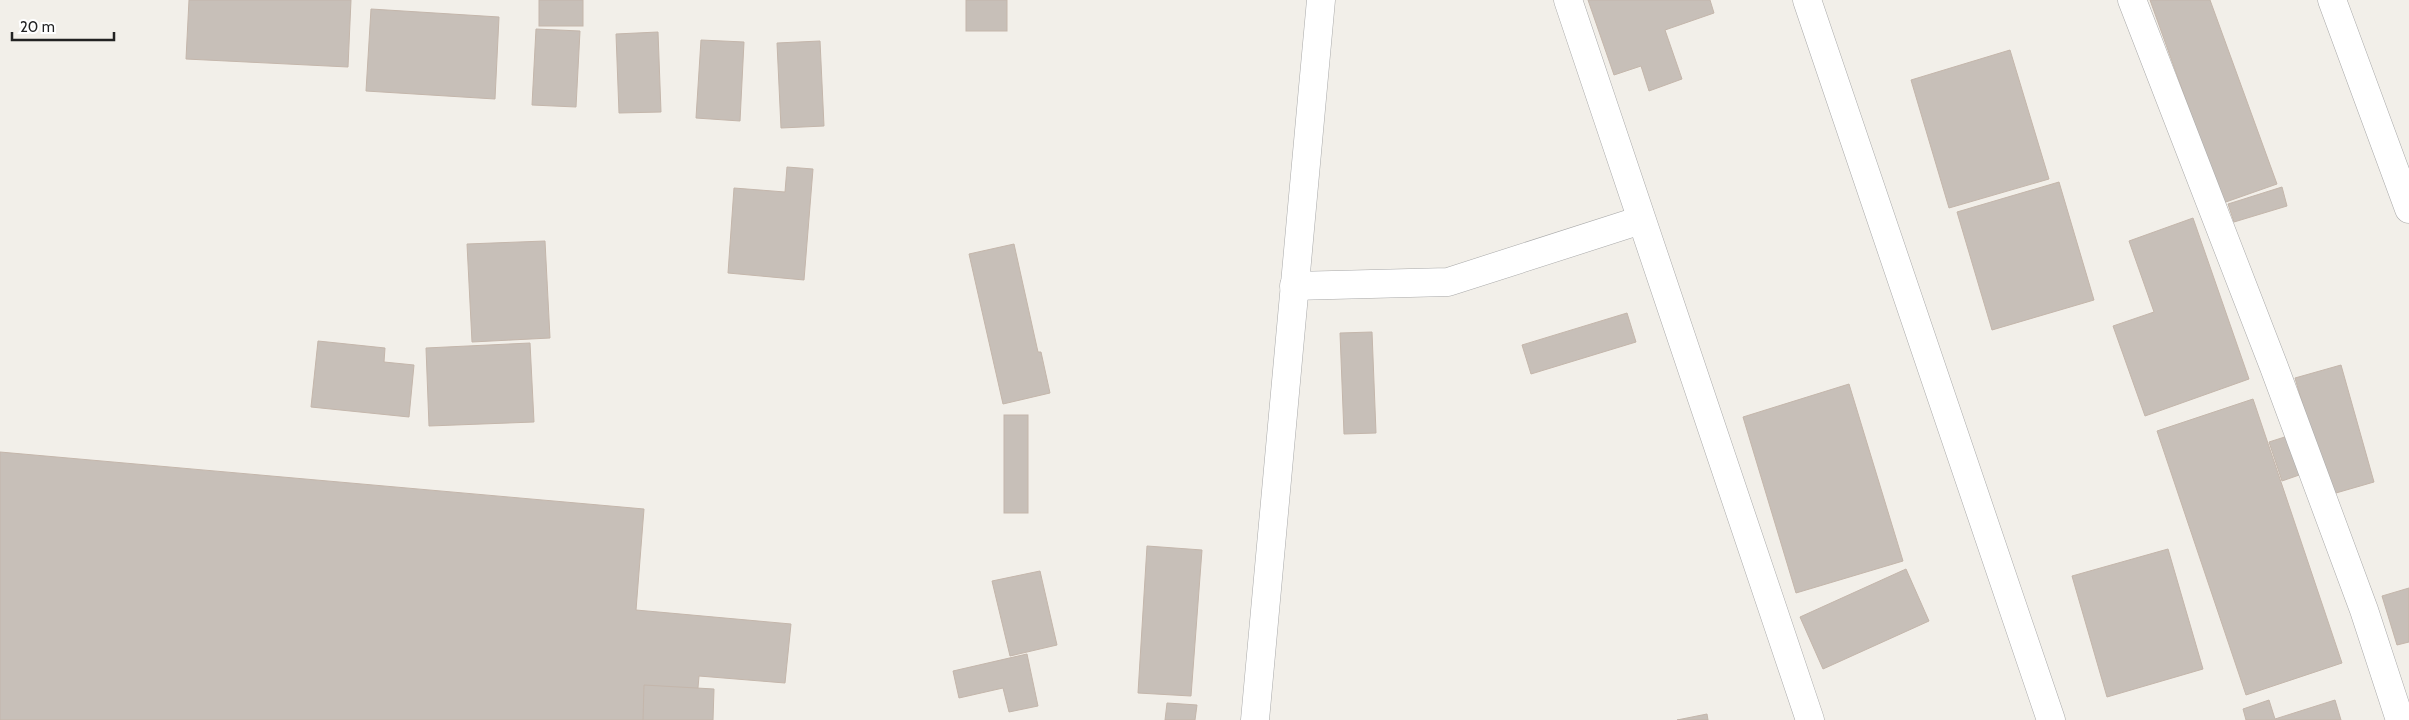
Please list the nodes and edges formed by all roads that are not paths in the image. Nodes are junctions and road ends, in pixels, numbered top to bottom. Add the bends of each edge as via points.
1 (1321, 0) edge
2 (1568, 0) edge
3 (1807, 0) edge
4 (2132, 0) edge
5 (2332, 0) edge
6 (2409, 209) edge
7 (1642, 220) junction
8 (1294, 286) junction
9 (1255, 720) edge
10 (1810, 720) edge
11 (2051, 720) edge
12 (2400, 720) edge

1 - 8 street
2 - 7 street
3 - 11 street
4 - 12 street via 2274,367 2364,610
5 - 6 street
7 - 8 street via 1448,282
7 - 10 street
8 - 9 street

